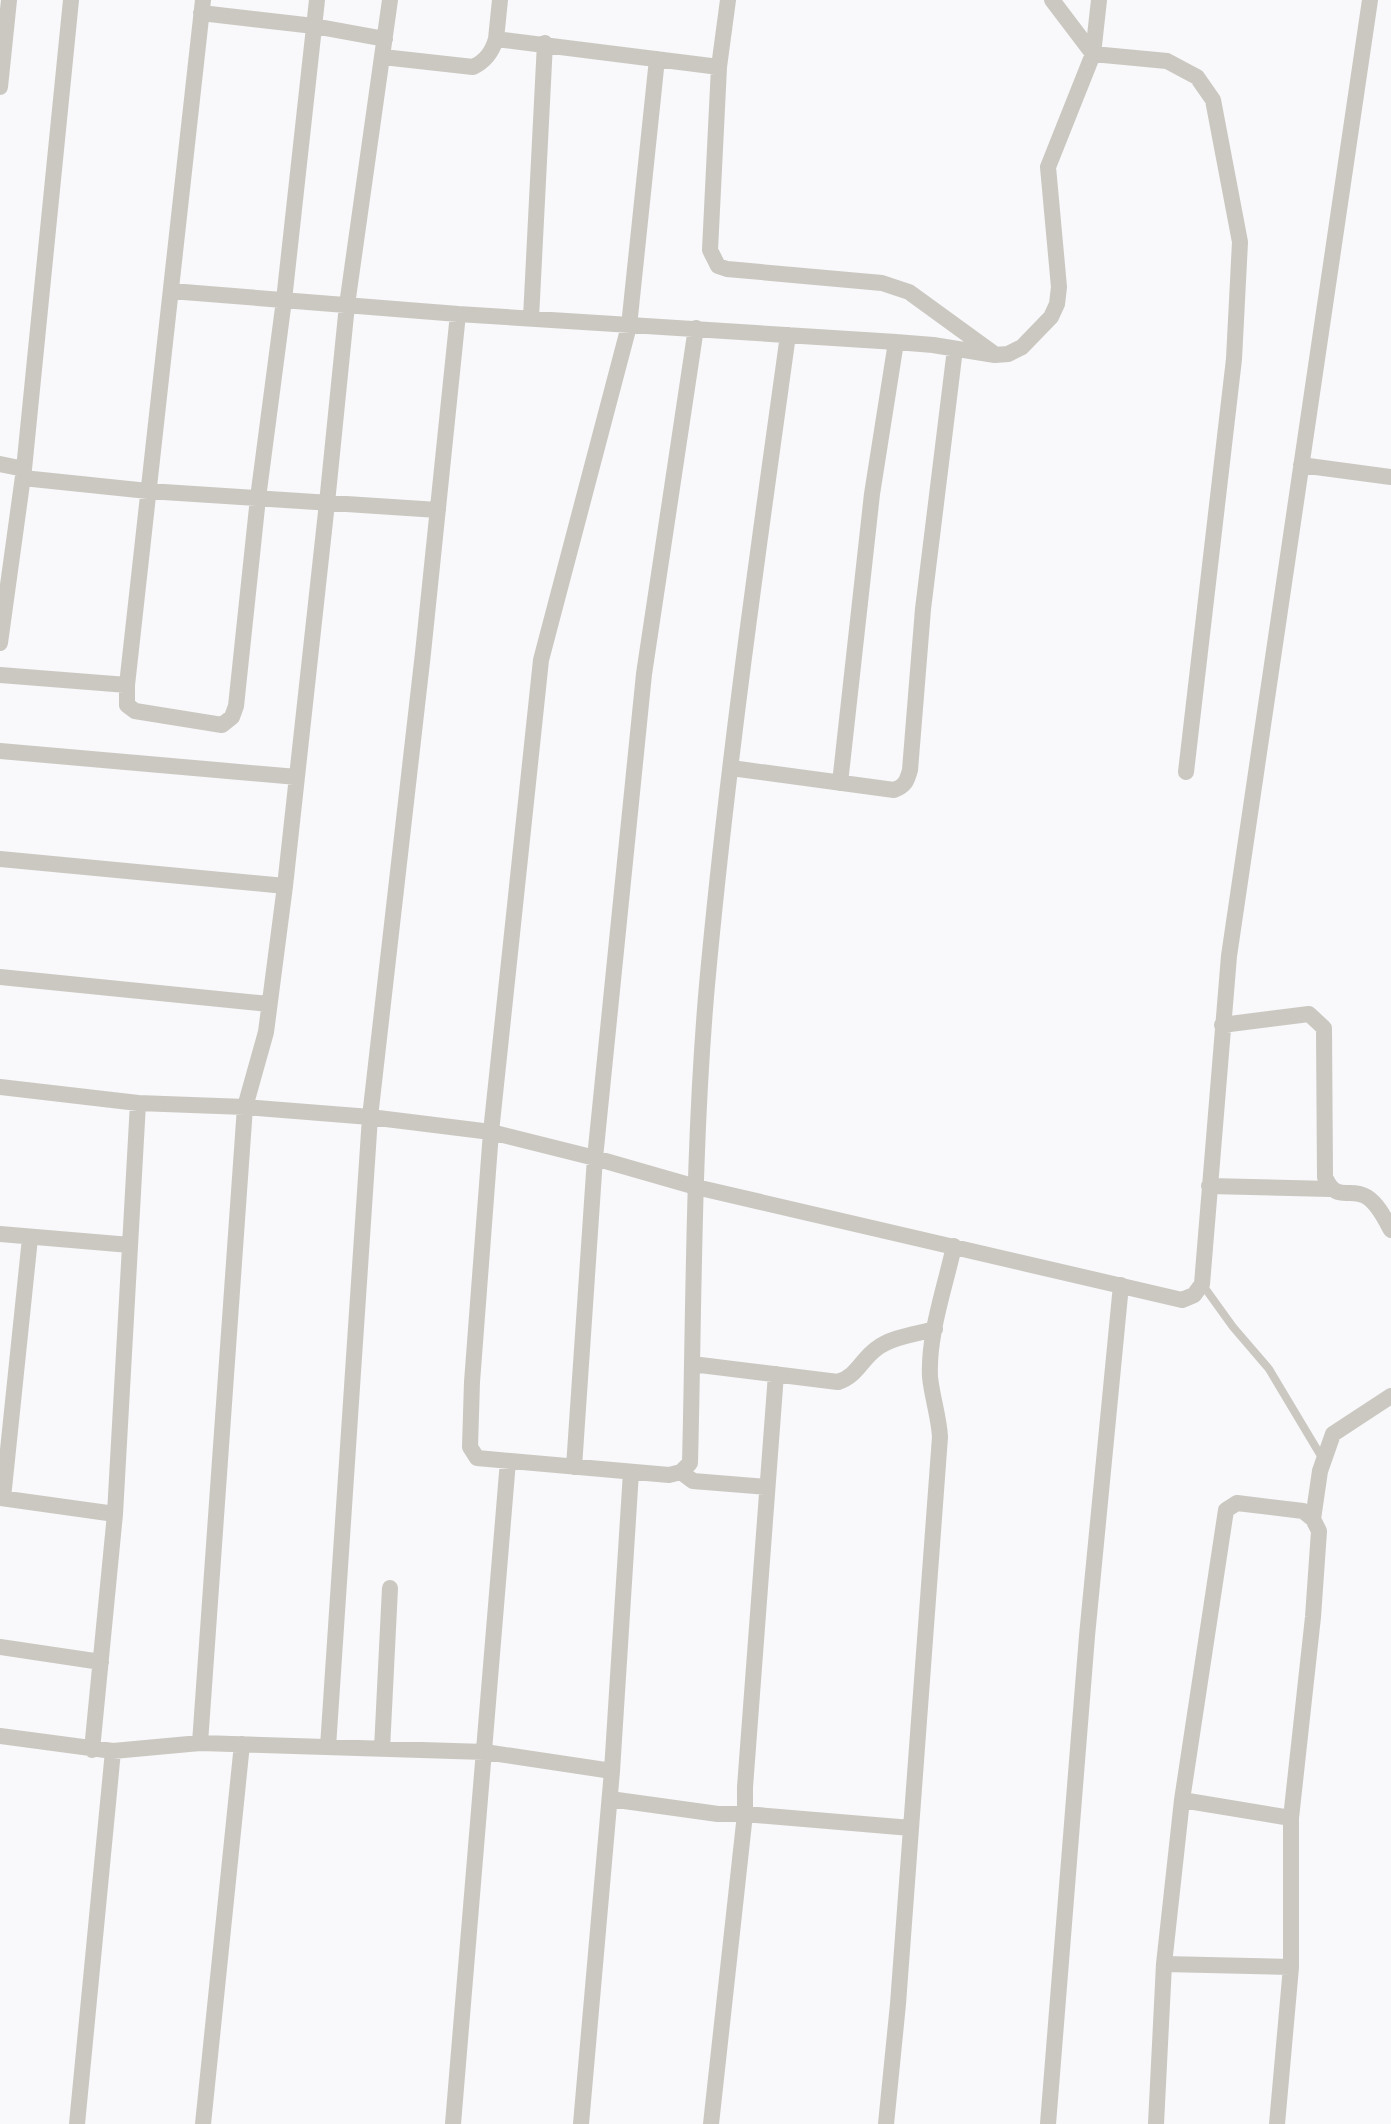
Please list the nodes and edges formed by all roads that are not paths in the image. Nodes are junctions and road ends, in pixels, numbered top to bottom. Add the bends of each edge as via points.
1 (9, 0) edge
2 (71, 0) edge
3 (317, 0) edge
4 (390, 0) edge
5 (500, 0) edge
6 (728, 0) edge
7 (1052, 0) edge
8 (1099, 0) edge
9 (1370, 0) edge
10 (202, 6) edge
11 (314, 26) junction
12 (496, 38) junction
13 (385, 39) junction
14 (545, 43) junction
15 (1093, 54) junction
16 (383, 57) junction
17 (657, 59) junction
18 (719, 67) junction
19 (0, 87) edge
20 (171, 291) junction
21 (284, 300) junction
22 (347, 305) junction
23 (458, 314) junction
24 (531, 318) junction
25 (629, 326) junction
26 (696, 328) junction
27 (788, 335) junction
28 (896, 342) junction
29 (955, 349) junction
30 (995, 355) junction
31 (0, 464) edge
32 (1301, 465) junction
33 (23, 474) junction
34 (1391, 477) edge
35 (148, 491) junction
36 (258, 498) junction
37 (327, 503) junction
38 (438, 510) junction
39 (0, 643) edge
40 (0, 675) edge
41 (127, 685) junction
42 (0, 751) edge
43 (731, 768) junction
44 (1186, 772) dead end
45 (298, 777) junction
46 (841, 783) junction
47 (0, 859) edge
48 (285, 886) junction
49 (0, 977) edge
50 (269, 1004) junction
51 (1222, 1025) junction
52 (0, 1087) edge
53 (138, 1103) junction
54 (245, 1107) junction
55 (370, 1117) junction
56 (491, 1132) junction
57 (595, 1158) junction
58 (696, 1186) junction
59 (1209, 1186) junction
60 (1330, 1189) junction
61 (1391, 1230) edge
62 (0, 1234) edge
63 (30, 1238) junction
64 (130, 1245) junction
65 (954, 1246) junction
66 (1202, 1284) junction
67 (1121, 1285) junction
68 (935, 1329) junction
69 (692, 1364) junction
70 (776, 1374) junction
71 (1391, 1396) edge
72 (508, 1461) junction
73 (1324, 1461) junction
74 (574, 1467) junction
75 (631, 1472) junction
76 (681, 1472) junction
77 (767, 1487) junction
78 (1, 1498) edge
79 (115, 1514) junction
80 (1313, 1519) junction
81 (390, 1588) dead end
82 (0, 1647) edge
83 (101, 1662) junction
84 (0, 1736) edge
85 (200, 1744) junction
86 (243, 1744) junction
87 (328, 1747) junction
88 (92, 1749) junction
89 (383, 1749) junction
90 (113, 1751) junction
91 (485, 1752) junction
92 (612, 1770) junction
93 (610, 1800) junction
94 (1182, 1800) junction
95 (745, 1814) junction
96 (1291, 1818) junction
97 (911, 1828) junction
98 (1164, 1964) junction
99 (1291, 1967) junction
100 (77, 2124) edge
101 (204, 2124) edge
102 (453, 2124) edge
103 (581, 2124) edge
104 (711, 2124) edge
105 (886, 2124) edge
106 (1048, 2124) edge
107 (1156, 2124) edge
108 (1277, 2124) edge

1 - 19 street
2 - 33 street
3 - 11 street
4 - 13 street
5 - 12 street
6 - 18 street
7 - 15 street
8 - 15 street
9 - 32 street
10 - 11 street
10 - 20 street
11 - 13 street
11 - 21 street
12 - 14 street
12 - 16 street via 488,56 473,67
13 - 16 street
14 - 17 street
14 - 24 street
15 - 30 street via 1048,167 1058,304 1052,317 1022,347
15 - 44 street via 1167,61 1197,77 1213,100 1240,242 1234,359
16 - 22 street
17 - 18 street
17 - 25 street
18 - 30 street via 710,250 718,266 882,283 909,292
20 - 21 street
20 - 35 street
21 - 22 street
21 - 36 street
22 - 23 street
22 - 37 street
23 - 24 street
23 - 38 street
24 - 25 street
25 - 26 street
25 - 56 street via 541,660
26 - 27 street
26 - 57 street via 644,674
27 - 28 street
27 - 43 street
28 - 29 street
28 - 46 street via 872,494
29 - 30 street
29 - 46 street via 923,609 910,770 902,787 894,790
31 - 33 street
32 - 34 street
32 - 51 street
33 - 35 street
33 - 39 street
35 - 36 street
35 - 41 street
36 - 37 street
36 - 41 street via 232,717 222,725 135,711 127,705
37 - 38 street
37 - 45 street
38 - 55 street
40 - 41 street
42 - 45 street
43 - 46 street
43 - 58 street via 707,987
45 - 48 street
47 - 48 street
48 - 50 street
49 - 50 street
50 - 54 street
51 - 59 street
51 - 60 street via 1309,1014 1324,1028 1325,1177
52 - 53 street
53 - 54 street
53 - 64 street
54 - 55 street
54 - 85 street
55 - 56 street
55 - 87 street
56 - 57 street
56 - 72 street via 470,1447 477,1458
57 - 58 street
57 - 74 street
58 - 65 street
58 - 69 street
59 - 60 street
59 - 66 street
60 - 61 street via 1371,1199
62 - 63 street
63 - 64 street
63 - 78 street
64 - 79 street
65 - 67 street
65 - 68 street
66 - 67 street via 1194,1296 1182,1300
66 - 73 lane via 1269,1369
67 - 106 street
68 - 70 street via 878,1346 857,1371 838,1382
68 - 97 street via 930,1377 940,1437
69 - 70 street
69 - 76 street via 690,1463
70 - 77 street
71 - 73 street via 1333,1434
72 - 74 street
72 - 91 street
73 - 80 street
74 - 75 street
75 - 76 street
75 - 92 street
76 - 77 street via 694,1481
77 - 95 street
78 - 79 street
79 - 83 street
80 - 94 street via 1303,1511 1250,1504 1237,1503 1226,1510
80 - 96 street via 1319,1531 1313,1618
81 - 89 street
82 - 83 street
83 - 88 street
84 - 88 street
85 - 86 street
85 - 90 street
86 - 87 street
86 - 101 street
87 - 89 street
88 - 90 street
89 - 91 street
90 - 100 street
91 - 92 street
91 - 102 street
92 - 93 street
93 - 95 street
93 - 103 street
94 - 96 street
94 - 98 street
95 - 97 street
95 - 104 street
96 - 99 street
97 - 105 street
98 - 99 street
98 - 107 street
99 - 108 street

